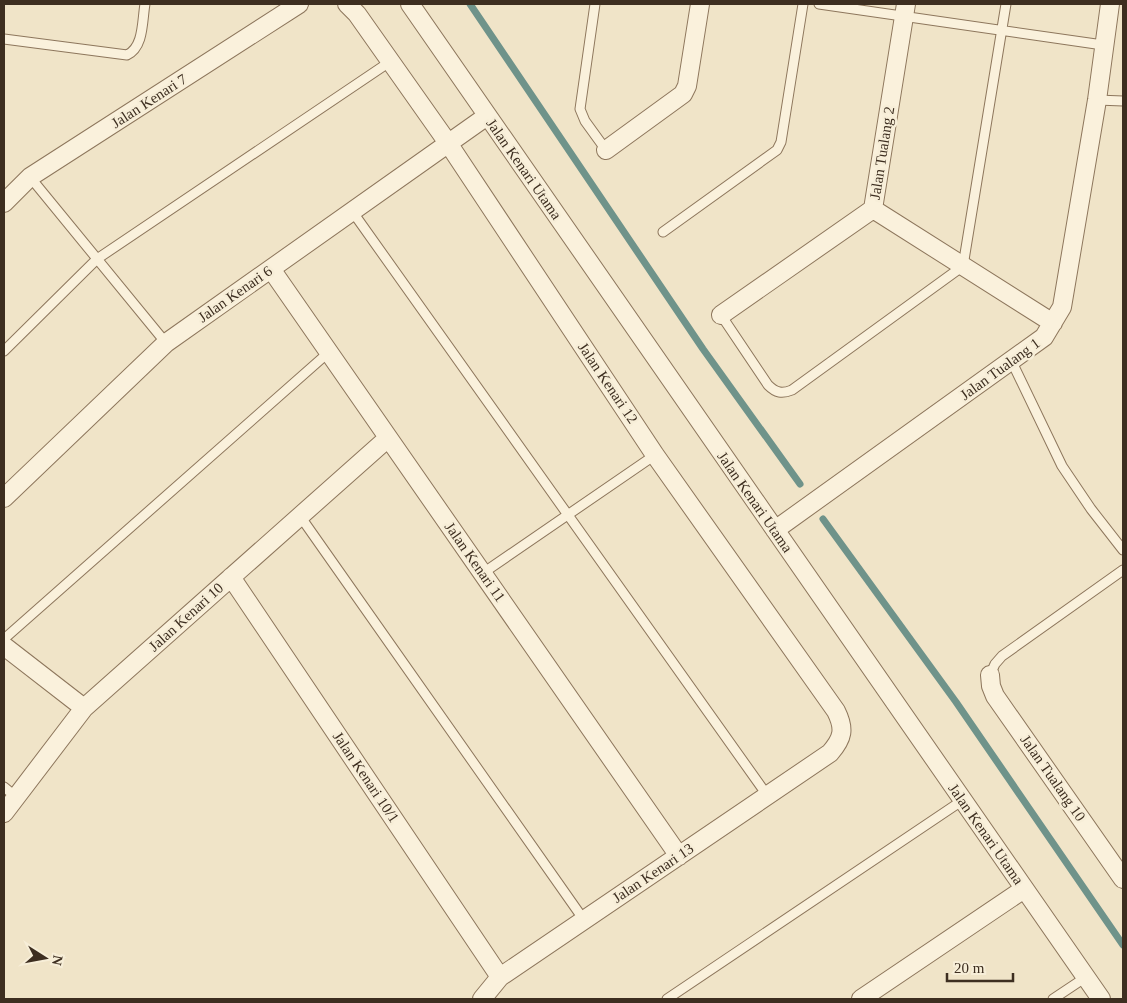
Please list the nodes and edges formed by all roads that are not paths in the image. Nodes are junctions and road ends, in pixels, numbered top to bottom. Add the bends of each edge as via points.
1 (145, 4) edge
2 (299, 4) edge
3 (410, 4) edge
4 (595, 4) edge
5 (700, 4) edge
6 (803, 4) edge
7 (819, 4) edge
8 (1006, 4) edge
9 (1110, 4) edge
10 (352, 9) edge
11 (905, 10) edge
12 (1001, 30) junction
13 (4, 39) edge
14 (1104, 45) junction
15 (391, 61) junction
16 (1097, 100) junction
17 (1123, 100) edge
18 (487, 116) junction
19 (448, 143) junction
20 (606, 150) joint
21 (30, 177) junction
22 (4, 203) edge
23 (873, 209) junction
24 (352, 211) junction
25 (663, 232) dead end
26 (97, 259) junction
27 (963, 266) junction
28 (271, 269) junction
29 (721, 315) joint
30 (1053, 323) junction
31 (166, 343) junction
32 (4, 351) edge
33 (329, 352) junction
34 (1012, 360) junction
35 (388, 438) junction
36 (655, 455) junction
37 (4, 498) edge
38 (568, 515) junction
39 (300, 516) junction
40 (775, 530) junction
41 (1123, 550) edge
42 (1123, 570) edge
43 (483, 573) junction
44 (231, 577) junction
45 (4, 639) edge
46 (4, 646) edge
47 (990, 675) joint
48 (84, 708) junction
49 (830, 753) joint
50 (10, 792) edge
51 (768, 795) junction
52 (963, 800) junction
53 (4, 813) edge
54 (679, 856) junction
55 (1123, 879) edge
56 (1024, 889) junction
57 (584, 920) junction
58 (500, 977) junction
59 (1086, 977) junction
60 (482, 999) edge
61 (667, 999) edge
62 (861, 999) edge
63 (1053, 999) edge
64 (1101, 999) edge

1 - 13 lane via 137,47 127,55
2 - 21 street, Jalan Kenari 7
3 - 18 street, Jalan Kenari Utama
4 - 20 lane via 580,109
5 - 20 street via 683,94
6 - 25 lane via 780,146
7 - 11 lane
8 - 12 lane
9 - 14 street, Jalan Tualang 1
10 - 15 street, Jalan Kenari 12
11 - 12 lane
11 - 23 street, Jalan Tualang 2
12 - 14 lane
12 - 27 lane
14 - 16 street, Jalan Tualang 1
15 - 19 street, Jalan Kenari 12
15 - 26 lane
16 - 17 lane
16 - 30 street, Jalan Tualang 1 via 1062,307
18 - 19 street, Jalan Kenari 6
18 - 40 street, Jalan Kenari Utama
19 - 24 street, Jalan Kenari 6
19 - 36 street, Jalan Kenari 12
21 - 22 street, Jalan Kenari 7
21 - 26 lane
23 - 27 street
23 - 29 street, Jalan Tualang 2
24 - 28 street, Jalan Kenari 6
24 - 38 lane
26 - 31 lane
26 - 32 lane
27 - 29 lane via 786,392 773,390 768,385
27 - 30 street
28 - 31 street, Jalan Kenari 6
28 - 33 street, Jalan Kenari 11
30 - 34 street, Jalan Tualang 1 via 1044,337
31 - 37 street, Jalan Kenari 6
33 - 35 street, Jalan Kenari 11
33 - 45 lane
34 - 40 street, Jalan Tualang 1
34 - 41 lane via 1062,466
35 - 39 street, Jalan Kenari 10
35 - 43 street, Jalan Kenari 11
36 - 38 lane
36 - 49 street, Jalan Kenari 12 via 836,711 842,733
38 - 43 lane
38 - 51 lane
39 - 44 street, Jalan Kenari 10
39 - 57 lane
40 - 52 street, Jalan Kenari Utama
42 - 47 lane via 1002,656
43 - 54 street, Jalan Kenari 11
44 - 48 street, Jalan Kenari 10
44 - 58 street, Jalan Kenari 10/1
46 - 48 street
47 - 55 street, Jalan Tualang 10 via 995,696
48 - 50 street, Jalan Kenari 10
49 - 51 street, Jalan Kenari 13
50 - 53 street, Jalan Kenari 10
51 - 54 street, Jalan Kenari 13
52 - 56 street, Jalan Kenari Utama
52 - 61 lane
54 - 57 street, Jalan Kenari 13
56 - 59 street, Jalan Kenari Utama
56 - 62 street
57 - 58 street, Jalan Kenari 13
58 - 60 street, Jalan Kenari 13
59 - 63 lane
59 - 64 street, Jalan Kenari Utama

